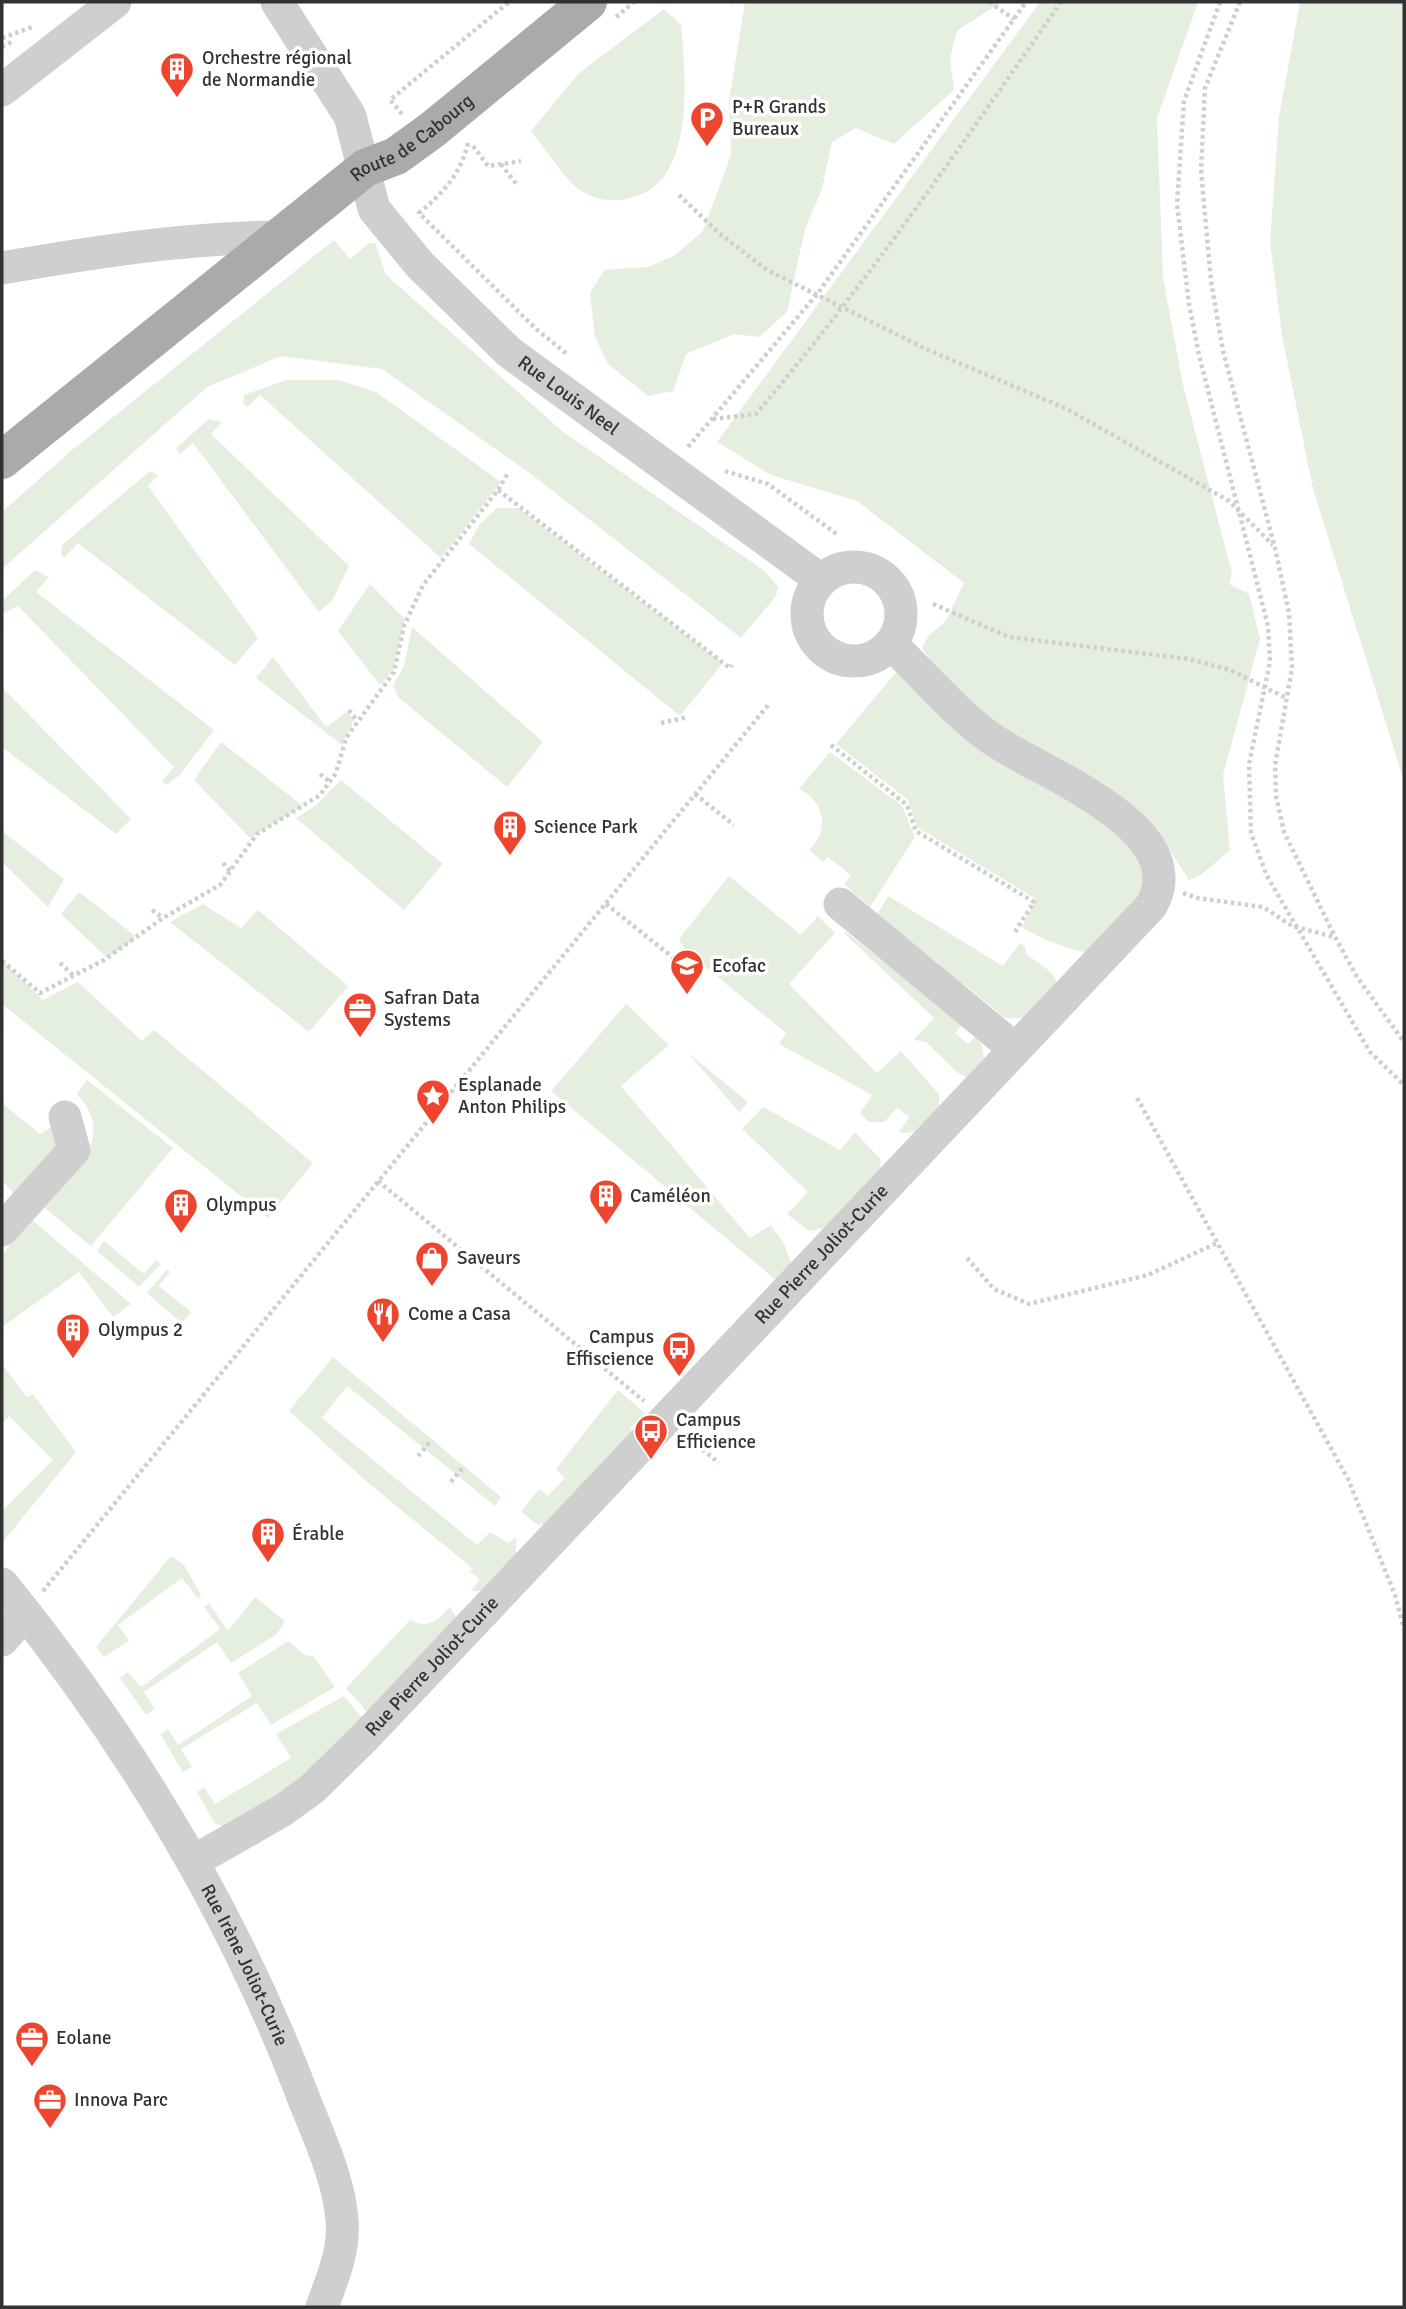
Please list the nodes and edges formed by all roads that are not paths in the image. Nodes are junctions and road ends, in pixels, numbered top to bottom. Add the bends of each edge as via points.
1 (115, 2) edge
2 (277, 2) edge
3 (553, 2) edge
4 (588, 2) edge
5 (2, 90) edge
6 (365, 168) junction
7 (279, 237) junction
8 (2, 268) edge
9 (2, 460) edge
10 (821, 580) junction
11 (891, 645) junction
12 (840, 904) dead end
13 (1015, 1049) junction
14 (65, 1117) dead end
15 (2, 1230) edge
16 (2, 1584) edge
17 (32, 1605) junction
18 (2, 1640) edge
19 (194, 1861) junction
20 (323, 2307) edge

1 - 5 street
2 - 6 street, Rue Louis Neel via 350,116
3 - 6 main road, Route de Cabourg via 382,142
4 - 6 main road, Route de Cabourg via 432,130 396,156
6 - 7 main road
6 - 10 street, Rue Louis Neel via 374,209 420,265 509,352
7 - 8 street via 196,238
7 - 9 main road
10 - 11 street via 832,572 858,567 883,577 901,609
10 - 11 street via 807,608 810,633 818,645 829,655 858,662
11 - 13 street, Rue Pierre Joliot-Curie via 990,738 1124,818 1159,863 1161,884 1152,906
12 - 13 street
13 - 19 street, Rue Pierre Joliot-Curie via 366,1736 312,1789
14 - 15 street via 74,1150
16 - 17 street
17 - 18 street
17 - 19 street, Rue Irène Joliot-Curie via 57,1656 120,1743
19 - 20 street, Rue Irène Joliot-Curie via 269,2012 338,2195 341,2247

